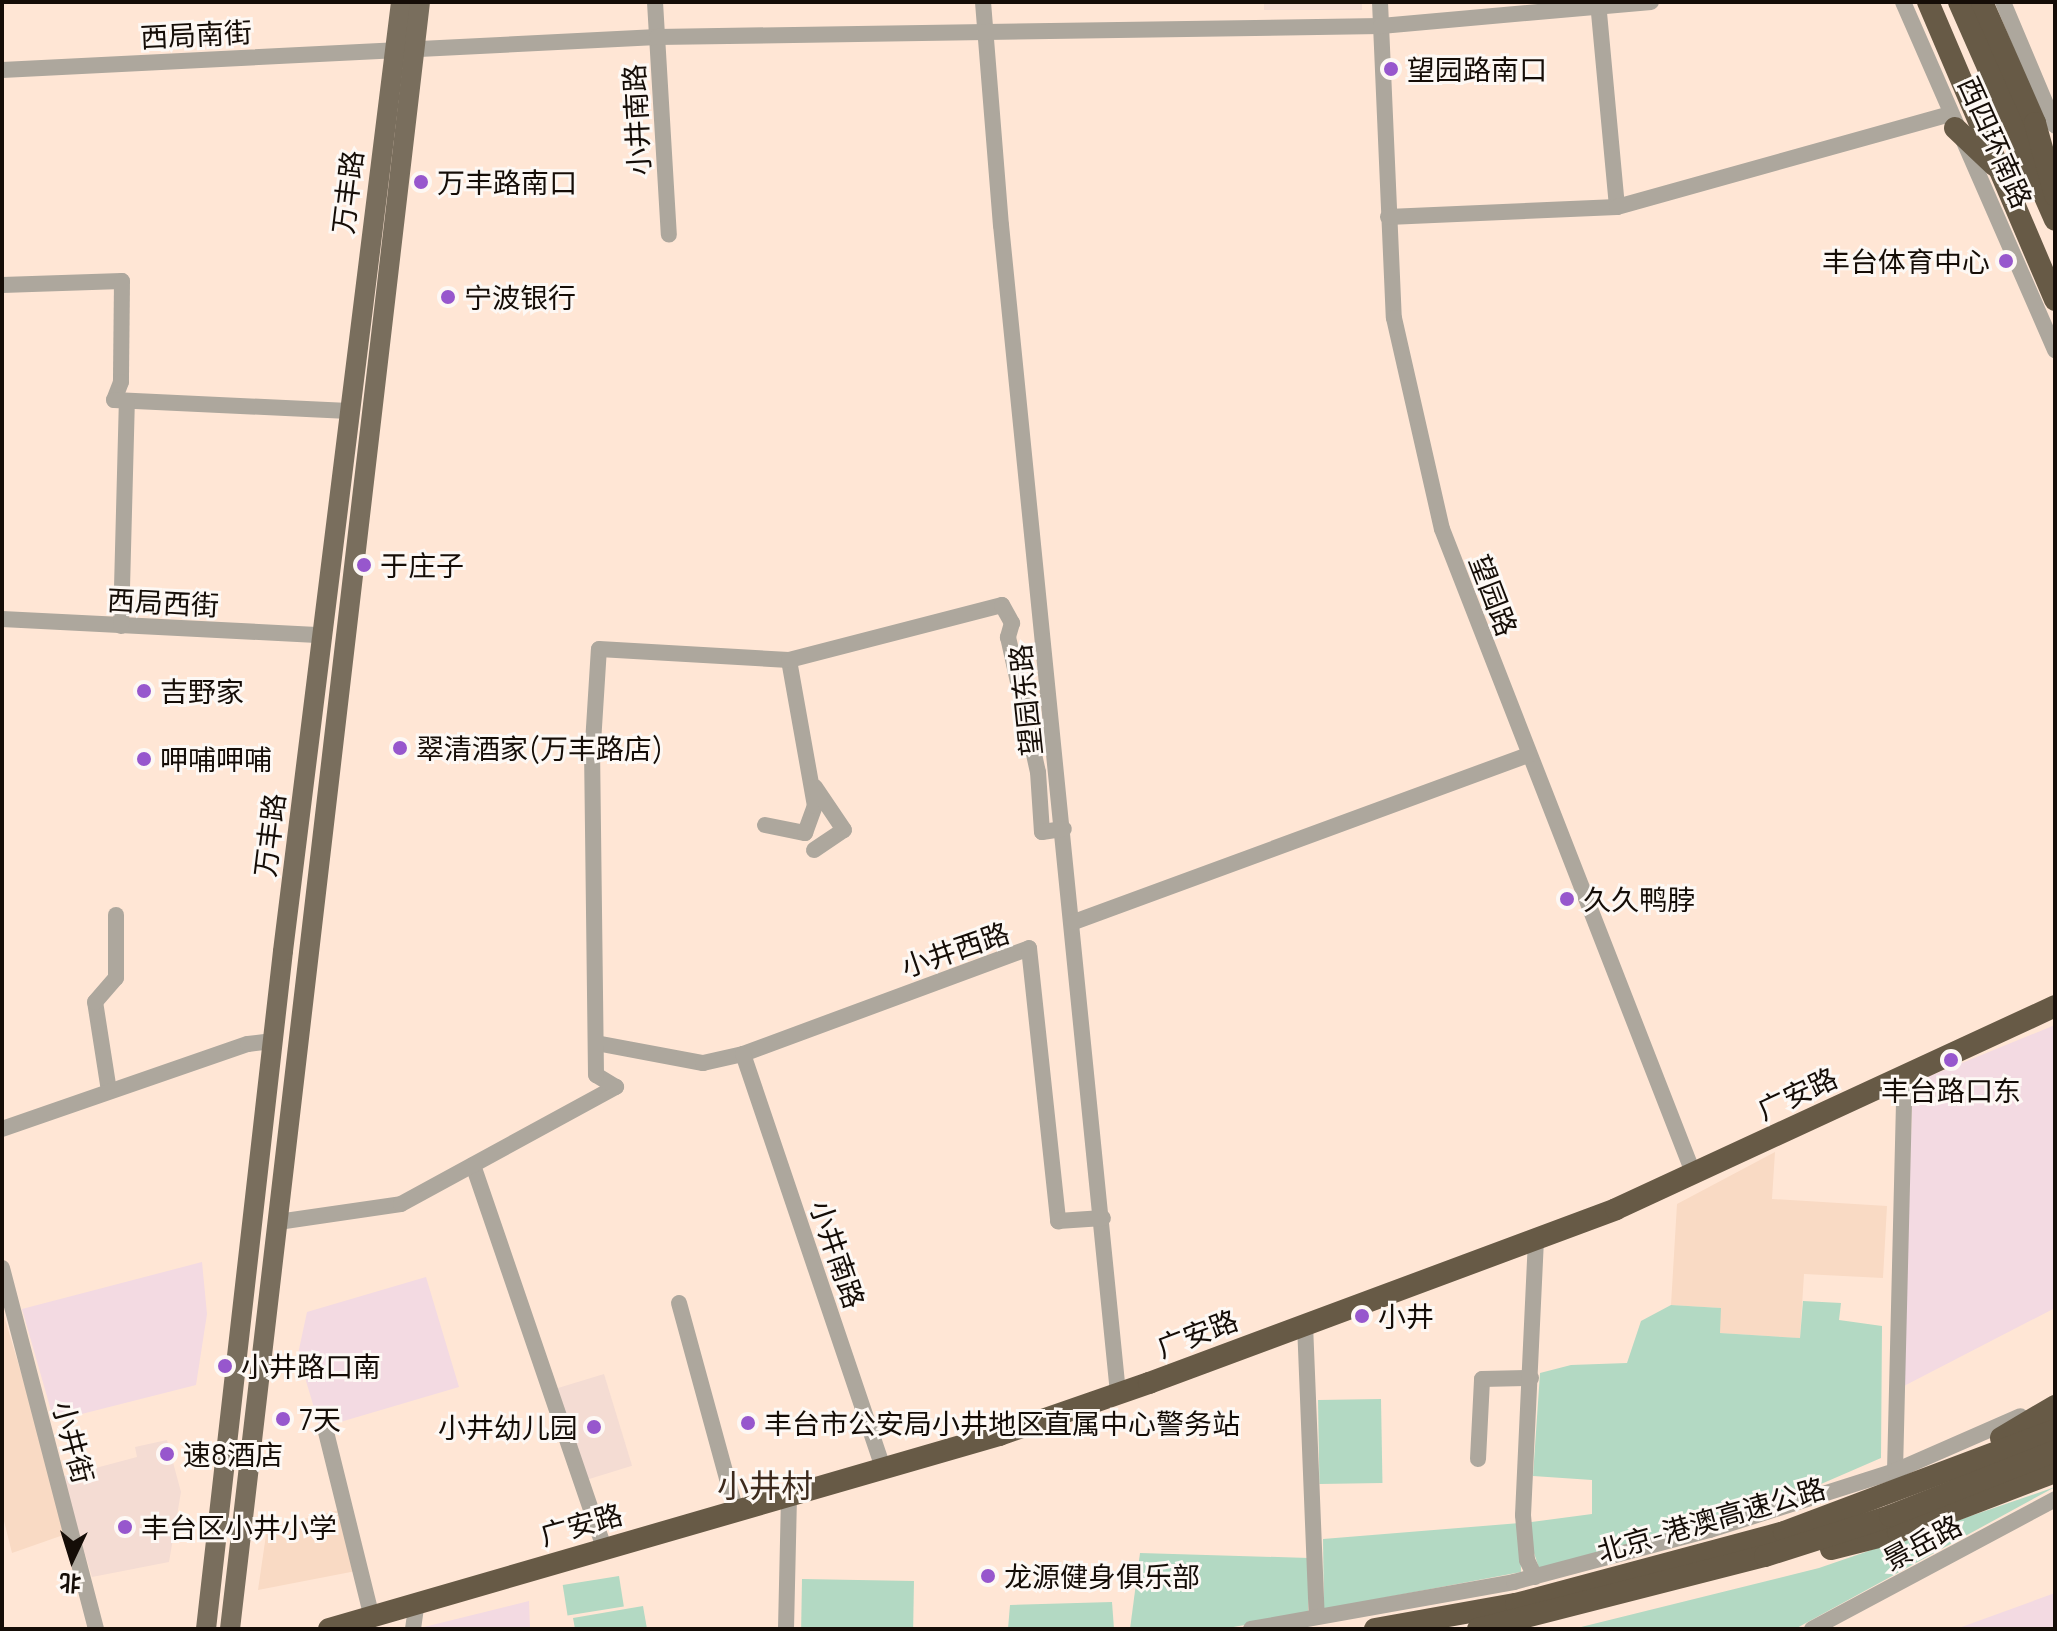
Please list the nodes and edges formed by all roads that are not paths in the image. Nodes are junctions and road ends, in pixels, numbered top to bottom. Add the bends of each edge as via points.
1 (401, 2) edge
2 (420, 2) edge
3 (655, 2) edge
4 (983, 2) edge
5 (1380, 2) edge
6 (1651, 2) edge
7 (1903, 2) edge
8 (1928, 2) edge
9 (1959, 2) edge
10 (1982, 2) edge
11 (2003, 2) edge
12 (1598, 5) edge
13 (1381, 26) junction
14 (984, 36) junction
15 (657, 37) junction
16 (414, 50) junction
17 (392, 51) junction
18 (2, 70) edge
19 (1953, 121) junction
20 (2055, 126) edge
21 (2002, 172) junction
22 (2055, 195) edge
23 (1617, 207) junction
24 (1388, 217) junction
25 (2055, 220) edge
26 (669, 235) dead end
27 (2, 285) edge
28 (2055, 300) edge
29 (2055, 350) edge
30 (127, 403) junction
31 (349, 411) junction
32 (2, 619) edge
33 (121, 626) junction
34 (322, 635) junction
35 (789, 660) junction
36 (1529, 755) junction
37 (810, 779) junction
38 (765, 825) dead end
39 (1064, 829) junction
40 (814, 850) dead end
41 (116, 915) dead end
42 (1074, 922) junction
43 (283, 951) junction
44 (2055, 1006) edge
45 (273, 1041) junction
46 (596, 1043) junction
47 (300, 1053) junction
48 (743, 1054) junction
49 (1905, 1075) junction
50 (109, 1091) junction
51 (263, 1127) junction
52 (2, 1129) edge
53 (473, 1165) junction
54 (1694, 1175) junction
55 (1103, 1218) junction
56 (278, 1222) junction
57 (1536, 1241) junction
58 (2, 1268) edge
59 (679, 1303) dead end
60 (1305, 1324) junction
61 (1531, 1378) junction
62 (1118, 1394) junction
63 (2055, 1400) edge
64 (2055, 1406) edge
65 (2055, 1430) edge
66 (326, 1432) dead end
67 (2055, 1451) edge
68 (1478, 1459) dead end
69 (884, 1470) junction
70 (2055, 1472) edge
71 (1898, 1481) junction
72 (789, 1496) junction
73 (2055, 1499) edge
74 (736, 1511) junction
75 (604, 1548) junction
76 (1535, 1577) junction
77 (1627, 1595) junction
78 (209, 1599) junction
79 (417, 1601) junction
80 (234, 1606) junction
81 (371, 1614) junction
82 (1317, 1617) junction
83 (96, 1629) edge
84 (206, 1629) edge
85 (230, 1629) edge
86 (329, 1629) edge
87 (413, 1629) edge
88 (786, 1629) edge
89 (1251, 1629) edge
90 (1375, 1629) edge
91 (1478, 1629) edge
92 (1812, 1629) edge

1 - 17 main road, 万丰路
2 - 16 main road, 万丰路
3 - 15 street, 小井南路
4 - 14 street, 望园东路
5 - 13 street, 望园路
6 - 12 street, 西局南街
7 - 19 street, 西四环南路
8 - 21 highway, 西四环南路
9 - 25 highway, 西四环南路
10 - 22 highway via 2035,123
11 - 20 street
12 - 13 street, 西局南街
12 - 23 street
13 - 14 street, 西局南街
13 - 24 street, 望园路
14 - 15 street, 西局南街
14 - 39 street, 望园东路
15 - 16 street, 西局南街
15 - 26 street, 小井南路
16 - 17 street, 西局南街
16 - 47 main road, 万丰路
17 - 18 street, 西局南街
17 - 31 main road, 万丰路
19 - 21 highway
19 - 23 street
19 - 29 street, 西四环南路
21 - 28 highway, 西四环南路
23 - 24 street
24 - 36 street, 望园路 via 1399,347 1442,529
27 - 30 street via 122,281 121,382 114,400
30 - 31 street
30 - 33 street
31 - 34 main road, 万丰路
32 - 33 street, 西局西街
33 - 34 street, 西局西街
34 - 43 main road, 万丰路
35 - 37 street
35 - 39 street via 1002,605 1012,623 1008,637 1038,772 1042,832
35 - 46 street via 599,649 592,759
36 - 42 street
36 - 54 street, 望园路
37 - 38 street via 815,806 805,833
37 - 40 street via 844,830
39 - 42 street, 望园东路
41 - 50 street via 116,978 95,1002
42 - 55 street, 望园东路
43 - 45 main road, 万丰路
43 - 47 main road via 287,986 280,1049 290,1059
44 - 49 highway, 广安路
45 - 50 street via 248,1044
45 - 51 main road, 万丰路
46 - 48 street, 小井西路 via 703,1063
46 - 53 street via 596,1075 616,1087
47 - 56 main road, 万丰路
48 - 55 street, 小井西路 via 1029,948 1058,1221
48 - 69 street, 小井南路
49 - 54 highway, 广安路
49 - 71 street
50 - 52 street
51 - 56 main road via 281,1125 274,1195
51 - 78 main road, 万丰路
53 - 56 street via 401,1204
53 - 75 street
54 - 57 highway, 广安路
55 - 62 street, 望园东路
56 - 80 main road, 万丰路
57 - 60 highway, 广安路
57 - 61 street
58 - 83 street, 小井街
59 - 74 street
60 - 62 highway, 广安路
60 - 82 street
61 - 68 street via 1482,1379
61 - 76 street via 1523,1515 1527,1560
62 - 69 highway, 广安路
63 - 71 street
64 - 71 highway
65 - 71 highway, 北京-港澳高速公路
66 - 81 street
67 - 77 highway, 北京-港澳高速公路 via 1890,1516
69 - 72 highway, 广安路
70 - 77 highway via 1898,1532
71 - 76 street
71 - 90 highway, 北京-港澳高速公路 via 1648,1571 1516,1604
72 - 74 highway, 广安路
72 - 88 street
73 - 92 street, 景岳路
74 - 75 highway, 广安路
75 - 79 highway, 广安路
76 - 82 street
77 - 91 highway, 北京-港澳高速公路
78 - 80 main road via 224,1609
78 - 84 main road, 万丰路
79 - 81 highway, 广安路
79 - 87 street
80 - 85 main road, 万丰路
81 - 86 highway, 广安路
82 - 89 street

